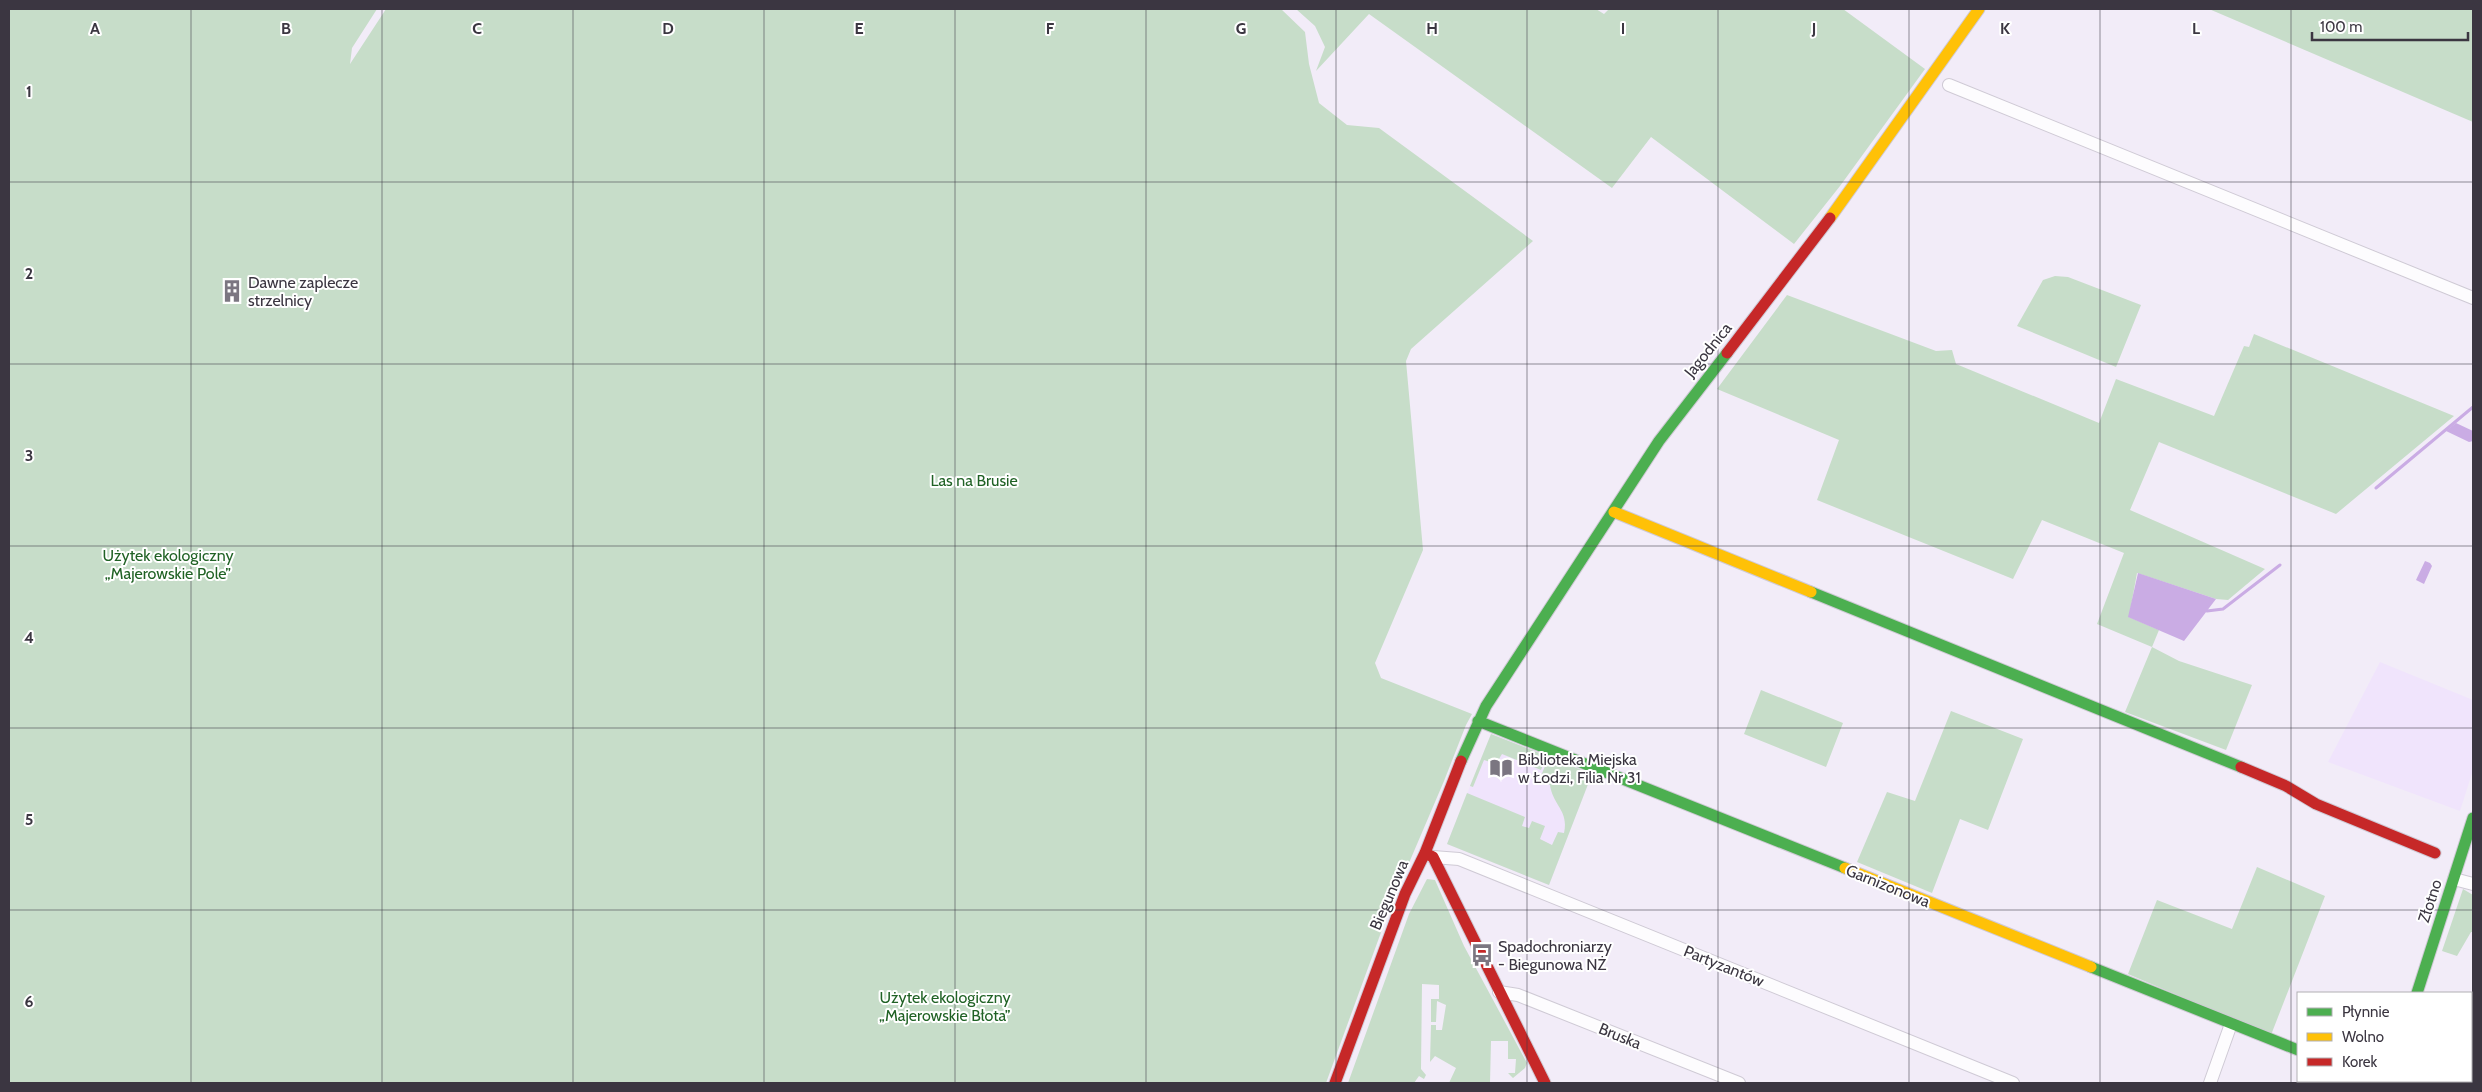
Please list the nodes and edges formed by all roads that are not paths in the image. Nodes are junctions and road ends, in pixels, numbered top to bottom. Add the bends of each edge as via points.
1 (1979, 9) edge
2 (1949, 85) dead end
3 (2473, 298) edge
4 (1614, 512) junction
5 (1478, 721) junction
6 (2473, 818) edge
7 (2435, 853) dead end
8 (1429, 855) junction
9 (2454, 879) junction
10 (2473, 884) edge
11 (1500, 992) junction
12 (2417, 992) edge
13 (2231, 1024) junction
14 (2297, 1050) edge
15 (1335, 1083) edge
16 (1545, 1083) edge
17 (1739, 1083) edge
18 (2013, 1083) edge
19 (2210, 1083) edge

1 - 4 street, Jagodnica via 1803,256 1674,419
2 - 3 street
4 - 5 street, Jagodnica
4 - 7 street via 2286,786 2316,804
5 - 8 street, Biegunowa
5 - 13 street, Garnizonowa
6 - 9 street, Złotno
8 - 11 street
8 - 15 street, Biegunowa via 1399,911
8 - 18 street, Partyzantów via 1459,859
9 - 10 street
9 - 12 street, Złotno
11 - 16 street
11 - 17 street, Bruska via 1518,995
13 - 14 street, Garnizonowa
13 - 19 street

